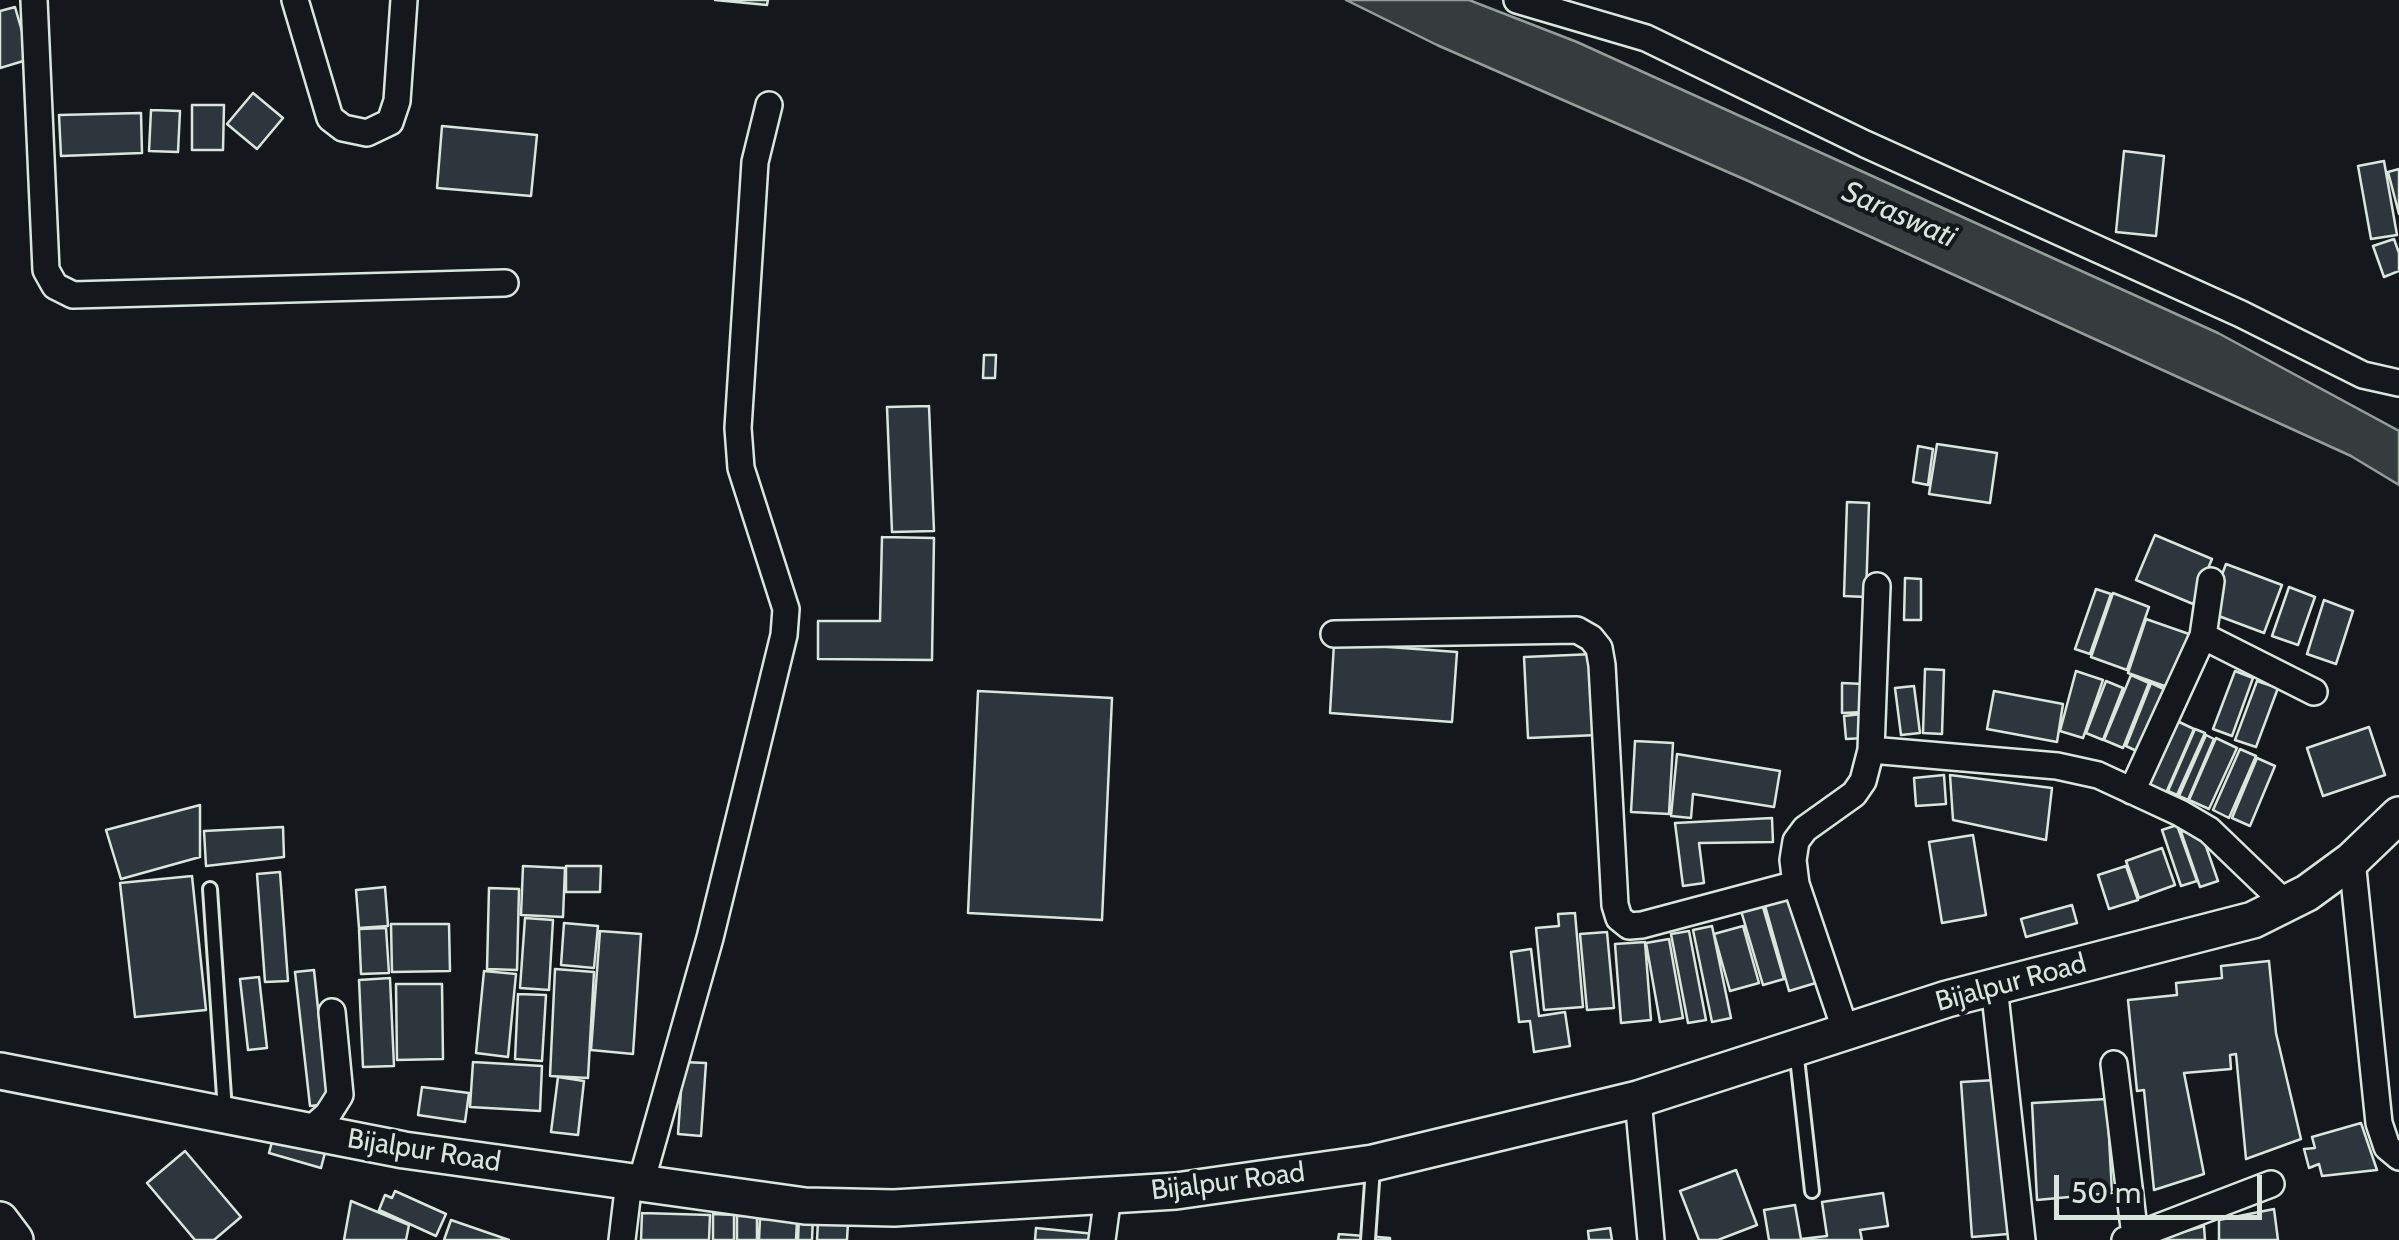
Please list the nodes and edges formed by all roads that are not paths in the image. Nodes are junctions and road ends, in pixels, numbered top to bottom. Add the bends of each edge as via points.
1 (34, 0) edge
2 (295, 0) edge
3 (404, 0) edge
4 (1518, 0) edge
5 (770, 105) dead end
6 (504, 283) dead end
7 (2399, 383) edge
8 (2210, 581) dead end
9 (1878, 586) dead end
10 (1334, 634) dead end
11 (2203, 636) junction
12 (2314, 692) dead end
13 (1872, 750) junction
14 (2132, 791) junction
15 (2399, 815) edge
16 (2352, 860) junction
17 (1796, 884) junction
18 (210, 889) dead end
19 (2287, 904) junction
20 (1994, 986) junction
21 (332, 1012) dead end
22 (1846, 1032) junction
23 (1796, 1048) junction
24 (2114, 1064) dead end
25 (0, 1071) edge
26 (1638, 1098) junction
27 (226, 1114) junction
28 (309, 1130) junction
29 (2399, 1158) edge
30 (1373, 1163) junction
31 (634, 1184) junction
32 (2271, 1184) dead end
33 (1812, 1191) dead end
34 (1108, 1196) junction
35 (0, 1220) edge
36 (2130, 1238) edge
37 (16, 1240) edge
38 (622, 1240) edge
39 (1102, 1240) edge
40 (1368, 1240) edge
41 (1651, 1240) edge
42 (2022, 1240) edge

1 - 6 street via 46,270 55,286 73,295
2 - 3 street via 330,118 367,133 390,122 397,101
4 - 7 street via 1646,38 2363,375
5 - 31 street via 755,162 738,428 741,468 786,609 784,635 710,938
8 - 11 street
9 - 13 street
10 - 17 street via 1577,630 1591,638 1602,665 1620,918 1642,925
11 - 12 street
11 - 14 street
13 - 14 street via 2079,769
13 - 17 street via 1854,794 1796,841
14 - 19 street via 2208,830
15 - 16 main road, Bijalpur Road
16 - 19 main road, Bijalpur Road
16 - 29 street via 2379,1123
17 - 22 street
18 - 27 lane
19 - 20 main road, Bijalpur Road via 2253,920
20 - 22 main road, Bijalpur Road
20 - 42 street
21 - 28 street via 340,1095
22 - 23 main road, Bijalpur Road
23 - 26 main road, Bijalpur Road
23 - 33 lane
24 - 36 street
25 - 27 main road, Bijalpur Road
26 - 30 main road, Bijalpur Road
26 - 41 street
27 - 28 main road, Bijalpur Road
28 - 31 main road, Bijalpur Road
30 - 34 main road, Bijalpur Road
30 - 40 lane
31 - 34 main road, Bijalpur Road via 858,1208
31 - 38 street
32 - 36 street
34 - 39 street
35 - 37 main road

